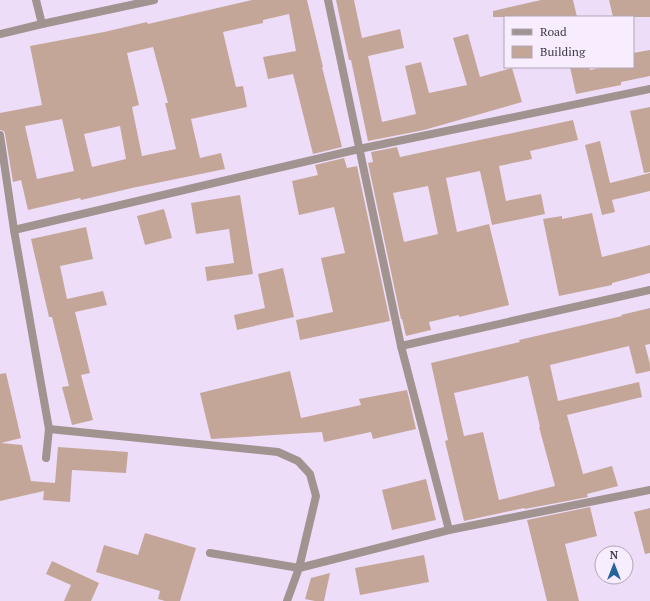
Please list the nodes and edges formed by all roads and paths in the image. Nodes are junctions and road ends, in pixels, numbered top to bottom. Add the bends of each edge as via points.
1 (36, 0) edge
2 (154, 0) edge
3 (328, 0) edge
4 (42, 24) junction
5 (0, 34) edge
6 (650, 89) edge
7 (0, 135) edge
8 (359, 149) junction
9 (14, 230) junction
10 (650, 290) edge
11 (400, 346) junction
12 (48, 429) junction
13 (46, 458) dead end
14 (650, 490) edge
15 (449, 530) junction
16 (210, 553) dead end
17 (299, 568) junction
18 (287, 601) edge

1 - 4 street
2 - 4 street
3 - 8 street
4 - 5 street
6 - 8 street
7 - 9 street
8 - 9 street
8 - 11 street
9 - 12 street
10 - 11 street
11 - 15 street
12 - 13 street
12 - 17 street via 278,452 298,462 310,474 316,496
14 - 15 street
15 - 17 street
16 - 17 street
17 - 18 street

